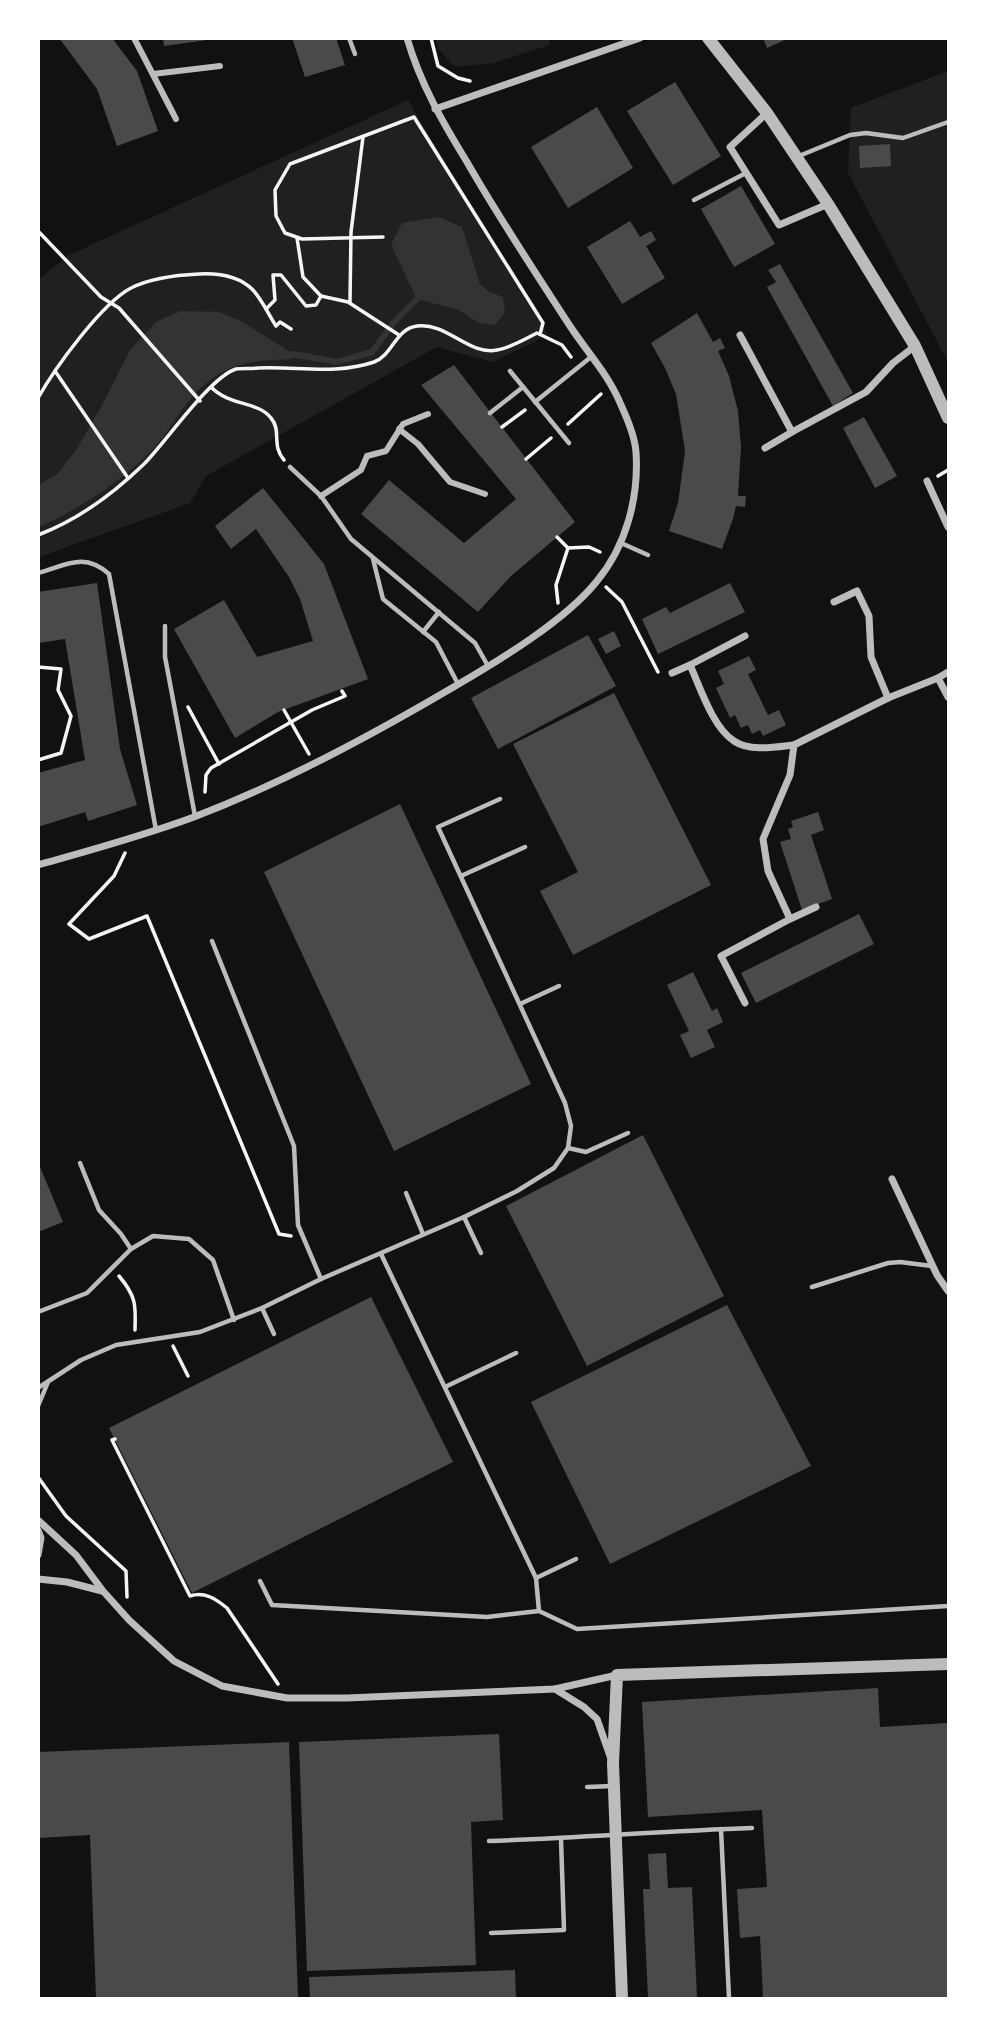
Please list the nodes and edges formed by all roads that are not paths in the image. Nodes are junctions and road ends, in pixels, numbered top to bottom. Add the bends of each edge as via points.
1 (134, 38) edge
2 (349, 38) edge
3 (407, 38) edge
4 (639, 38) edge
5 (708, 38) edge
6 (355, 54) dead end
7 (220, 66) dead end
8 (153, 74) junction
9 (435, 108) junction
10 (767, 113) junction
11 (176, 119) dead end
12 (948, 122) edge
13 (798, 156) junction
14 (747, 172) junction
15 (694, 200) dead end
16 (828, 204) junction
17 (740, 335) dead end
18 (915, 346) junction
19 (592, 356) junction
20 (510, 372) dead end
21 (523, 387) junction
22 (535, 402) junction
23 (490, 413) dead end
24 (428, 414) dead end
25 (948, 418) edge
26 (399, 429) junction
27 (792, 432) junction
28 (569, 443) dead end
29 (765, 448) dead end
30 (290, 467) road end
31 (927, 481) dead end
32 (485, 494) dead end
33 (321, 496) junction
34 (948, 527) edge
35 (621, 542) junction
36 (648, 555) dead end
37 (373, 557) junction
38 (38, 573) edge
39 (834, 601) dead end
40 (439, 612) junction
41 (164, 626) dead end
42 (423, 632) junction
43 (745, 636) dead end
44 (690, 665) junction
45 (488, 667) junction
46 (948, 672) edge
47 (672, 673) road end
48 (939, 678) junction
49 (458, 684) junction
50 (948, 697) edge
51 (888, 698) junction
52 (794, 745) junction
53 (500, 799) dead end
54 (195, 816) junction
55 (156, 830) junction
56 (525, 847) dead end
57 (38, 865) edge
58 (461, 876) junction
59 (816, 907) dead end
60 (790, 919) junction
61 (212, 941) dead end
62 (559, 986) dead end
63 (745, 1003) dead end
64 (520, 1004) junction
65 (628, 1133) dead end
66 (568, 1148) junction
67 (80, 1163) dead end
68 (892, 1179) dead end
69 (406, 1193) dead end
70 (464, 1217) junction
71 (424, 1234) junction
72 (131, 1249) junction
73 (481, 1253) dead end
74 (381, 1254) junction
75 (933, 1266) junction
76 (321, 1279) junction
77 (812, 1287) dead end
78 (948, 1292) edge
79 (262, 1308) junction
80 (38, 1312) edge
81 (234, 1320) junction
82 (274, 1334) dead end
83 (516, 1353) dead end
84 (49, 1381) junction
85 (445, 1387) junction
86 (38, 1388) edge
87 (38, 1406) edge
88 (38, 1520) edge
89 (38, 1530) edge
90 (38, 1555) edge
91 (576, 1559) dead end
92 (536, 1578) junction
93 (38, 1579) edge
94 (260, 1581) dead end
95 (103, 1591) junction
96 (948, 1606) edge
97 (539, 1611) junction
98 (948, 1664) edge
99 (617, 1675) junction
100 (555, 1689) junction
101 (613, 1763) junction
102 (614, 1786) junction
103 (587, 1787) dead end
104 (752, 1828) dead end
105 (721, 1829) junction
106 (616, 1836) junction
107 (561, 1839) junction
108 (489, 1841) dead end
109 (491, 1933) dead end
110 (622, 1998) edge
111 (729, 1998) edge

1 - 8 street
2 - 6 lane
3 - 9 street
4 - 9 street
5 - 10 street
7 - 8 street
8 - 11 street
9 - 19 street via 497,214
10 - 13 street
10 - 14 street via 730,147
12 - 13 lane via 903,138 850,135
13 - 16 street
14 - 15 lane
14 - 16 street via 779,225
16 - 18 street
17 - 27 street
18 - 25 street
18 - 27 street via 866,392
19 - 22 lane
19 - 35 street via 621,404 636,450 635,496
20 - 21 lane
21 - 22 lane
21 - 23 lane
22 - 28 lane
24 - 26 street
26 - 32 street via 450,482
26 - 33 street via 386,451 367,456 361,470
27 - 29 street
30 - 33 lane
31 - 34 street
33 - 37 lane via 351,539
35 - 36 lane
35 - 45 street via 598,580 577,602
37 - 40 lane
37 - 42 lane via 383,599
38 - 55 lane via 80,561 97,563 109,574
39 - 51 street via 857,591 869,617 871,657
40 - 42 lane
40 - 45 lane via 475,643
41 - 54 lane via 165,657
42 - 49 lane via 436,642
43 - 44 street
44 - 47 street
44 - 52 street via 716,721 734,742 760,748
45 - 49 street
46 - 48 street
48 - 50 street
48 - 51 street
49 - 54 street via 315,763
51 - 52 street
52 - 60 street via 790,775 763,839 768,871
53 - 58 lane via 438,827
54 - 55 street
55 - 57 street
56 - 58 lane
58 - 64 lane
59 - 60 street
60 - 63 street via 721,956
61 - 76 lane via 294,1146 298,1224
62 - 64 lane
64 - 66 lane via 565,1103 571,1126
65 - 66 lane via 586,1153
66 - 70 lane via 554,1168
67 - 72 lane via 99,1210
68 - 75 street
69 - 71 lane
70 - 71 lane
70 - 73 lane
71 - 74 lane
72 - 80 lane via 87,1293
72 - 81 lane via 153,1236 189,1239 213,1260
74 - 76 lane
74 - 85 lane
75 - 77 lane via 888,1263
75 - 78 street
76 - 79 lane
79 - 81 lane
79 - 82 lane
81 - 84 lane via 200,1332 116,1345
83 - 85 lane
84 - 86 lane
84 - 87 lane
85 - 92 lane
88 - 95 street via 76,1555
89 - 90 street
91 - 92 lane
92 - 97 lane
93 - 95 street
94 - 97 lane via 272,1605 487,1617
95 - 100 street via 174,1661 222,1686 287,1698
96 - 97 lane via 577,1629
98 - 99 street
99 - 100 street
99 - 101 street
100 - 101 street via 597,1719
101 - 102 street
102 - 103 lane
102 - 106 street
104 - 105 lane
105 - 106 lane
105 - 111 lane
106 - 107 lane
106 - 110 street
107 - 108 lane
107 - 109 lane via 565,1930

